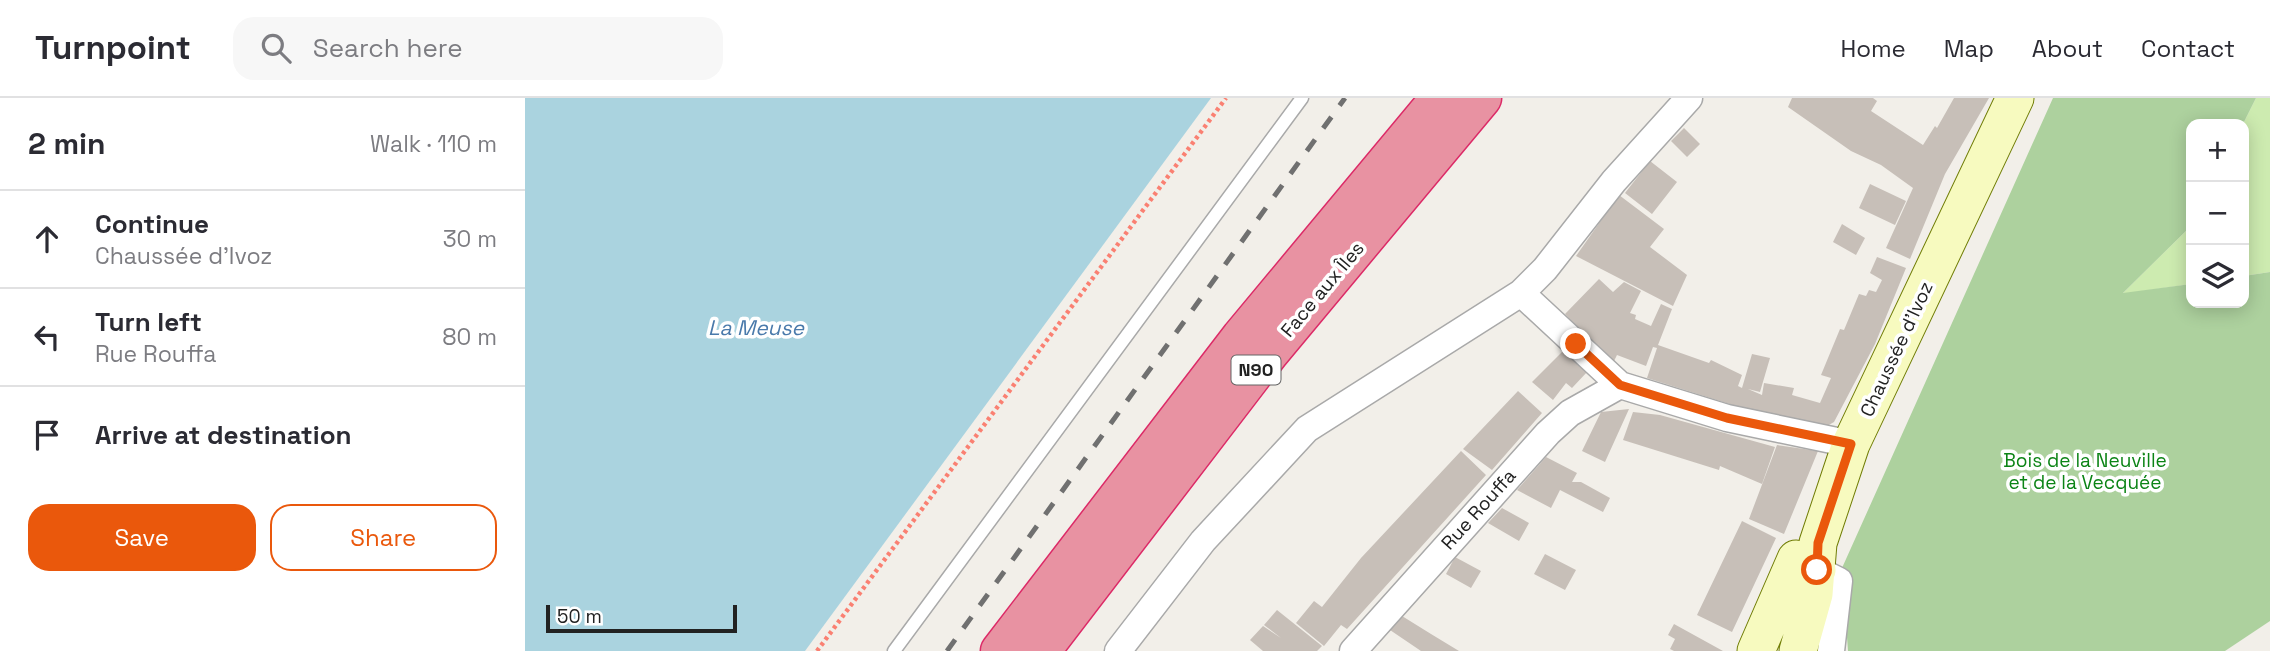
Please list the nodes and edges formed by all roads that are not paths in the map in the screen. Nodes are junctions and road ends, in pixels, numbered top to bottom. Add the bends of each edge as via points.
1 (1302, 98) edge
2 (1440, 98) edge
3 (1482, 98) edge
4 (1689, 98) edge
5 (2015, 98) edge
6 (1521, 293) junction
7 (1620, 385) junction
8 (1851, 444) junction
9 (1817, 570) junction
10 (894, 651) edge
11 (1000, 651) edge
12 (1041, 651) edge
13 (1118, 651) edge
14 (1353, 651) edge
15 (1756, 651) edge
16 (1798, 651) edge
17 (1831, 651) edge

1 - 10 lane
2 - 11 highway, Face aux Îles / N90 via 1241,337
3 - 12 highway, Face aux Îles / N90 via 1270,352
4 - 6 street
5 - 8 main road, Chaussée d'Ivoz
6 - 7 street
6 - 13 street via 1307,429 1203,541
7 - 8 street via 1727,418
7 - 14 street, Rue Rouffa via 1570,413 1548,433
8 - 9 main road, Chaussée d'Ivoz via 1818,543
9 - 15 main road via 1795,559
9 - 16 main road, Chaussée d'Ivoz
9 - 17 street via 1839,581

